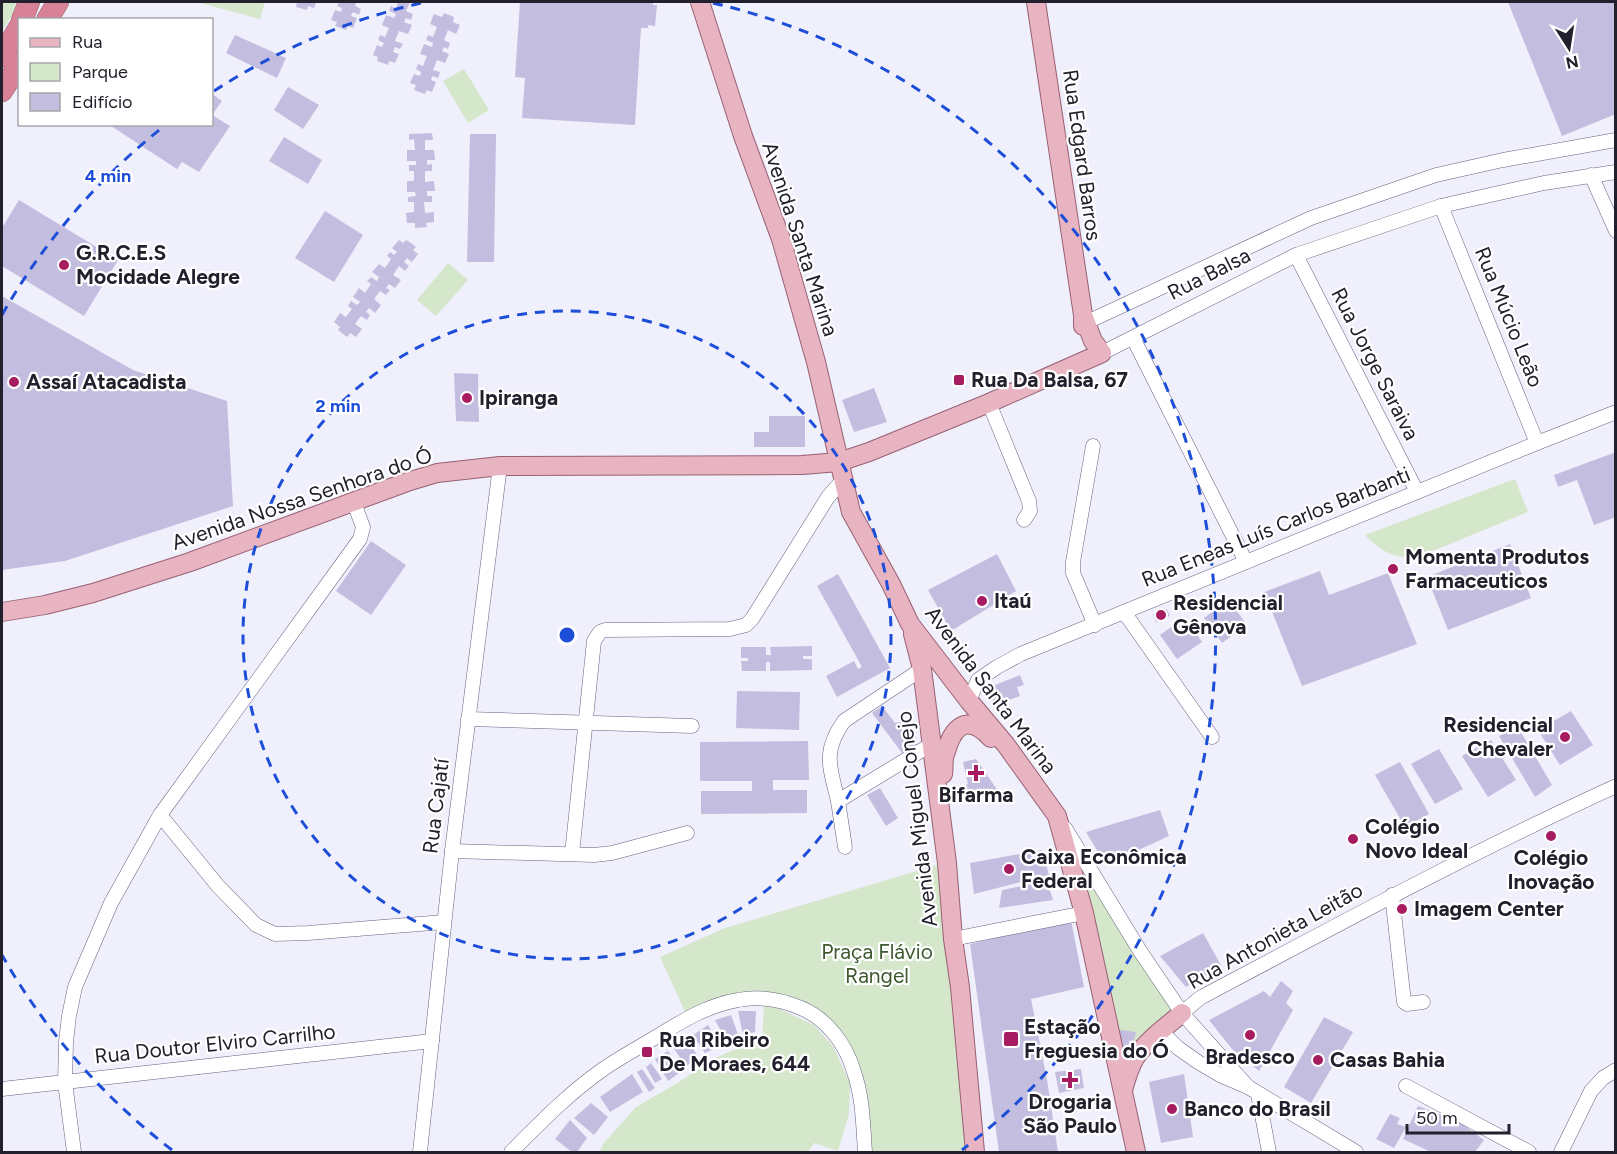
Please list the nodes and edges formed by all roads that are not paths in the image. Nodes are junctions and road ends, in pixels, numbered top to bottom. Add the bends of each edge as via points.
1 (29, 2) edge
2 (58, 2) edge
3 (700, 2) edge
4 (1036, 2) edge
5 (23, 18) edge
6 (48, 18) edge
7 (18, 29) edge
8 (2, 56) edge
9 (18, 66) edge
10 (2, 91) edge
11 (1616, 140) edge
12 (1616, 172) edge
13 (1591, 175) junction
14 (1441, 206) junction
15 (1616, 231) edge
16 (1296, 255) junction
17 (1084, 319) junction
18 (1133, 338) junction
19 (1102, 353) junction
20 (1082, 363) junction
21 (989, 403) junction
22 (1616, 412) edge
23 (1537, 443) junction
24 (1093, 446) dead end
25 (500, 466) junction
26 (841, 471) junction
27 (1417, 492) junction
28 (354, 503) junction
29 (1024, 520) dead end
30 (1246, 562) junction
31 (2, 612) edge
32 (1124, 612) junction
33 (910, 624) junction
34 (1095, 625) junction
35 (922, 669) junction
36 (969, 701) junction
37 (468, 719) junction
38 (586, 723) junction
39 (692, 726) dead end
40 (1212, 737) dead end
41 (932, 744) junction
42 (1006, 745) junction
43 (937, 785) junction
44 (1616, 786) edge
45 (838, 801) junction
46 (160, 815) junction
47 (1057, 816) junction
48 (687, 833) dead end
49 (845, 846) dead end
50 (452, 851) junction
51 (572, 854) junction
52 (1392, 895) junction
53 (1084, 914) junction
54 (444, 922) junction
55 (953, 939) junction
56 (1423, 1002) dead end
57 (1182, 1014) junction
58 (1161, 1031) junction
59 (432, 1041) junction
60 (1616, 1070) edge
61 (66, 1082) junction
62 (1406, 1086) dead end
63 (2, 1089) edge
64 (1123, 1090) junction
65 (1253, 1090) junction
66 (532, 1132) junction
67 (863, 1149) edge
68 (74, 1152) edge
69 (416, 1152) edge
70 (511, 1152) edge
71 (522, 1152) edge
72 (975, 1152) edge
73 (1136, 1152) edge
74 (1269, 1152) edge
75 (1356, 1152) edge
76 (1529, 1152) edge
77 (1561, 1152) edge

1 - 5 highway
2 - 6 highway
3 - 26 main road, Avenida Santa Marina via 781,239 816,362
4 - 17 main road, Rua Edgard Barros
7 - 8 highway
9 - 10 highway
11 - 17 street, Rua Balsa via 1426,178 1311,218
12 - 13 street, Rua Balsa
13 - 14 street, Rua Balsa
13 - 15 street
14 - 16 street, Rua Balsa
14 - 23 street, Rua Múcio Leão
16 - 18 street, Rua Balsa
16 - 27 street, Rua Jorge Saraiva
17 - 19 main road, Rua Edgard Barros
17 - 20 main road, Rua Edgard Barros
18 - 19 street, Rua Balsa
18 - 30 street
19 - 20 main road, Rua Balsa
20 - 21 main road, Rua Balsa
21 - 26 main road, Rua Balsa via 869,452
21 - 29 street via 1029,501 1030,511
22 - 23 street, Rua Eneas Luís Carlos Barbanti
23 - 27 street, Rua Eneas Luís Carlos Barbanti
24 - 34 street via 1073,573
25 - 26 main road, Avenida Nossa Senhora do Ó via 802,465
25 - 28 main road, Avenida Nossa Senhora do Ó via 437,473
25 - 37 street, Rua Cajatí
26 - 33 main road, Avenida Santa Marina via 851,512
26 - 38 street via 746,625 730,629 600,632 594,641
27 - 30 street, Rua Eneas Luís Carlos Barbanti
28 - 31 main road, Avenida Nossa Senhora do Ó via 93,593
28 - 46 street via 363,527 360,539
30 - 32 street, Rua Eneas Luís Carlos Barbanti
32 - 34 street, Rua Eneas Luís Carlos Barbanti
32 - 40 street
33 - 35 main road, Avenida Miguel Conejo
33 - 36 main road, Avenida Santa Marina
34 - 36 street, Rua Eneas Luís Carlos Barbanti via 997,667 978,680
35 - 41 main road, Avenida Miguel Conejo
35 - 45 street via 844,721 836,733 829,763
36 - 42 main road, Avenida Santa Marina
37 - 38 street
37 - 50 street, Rua Cajatí
38 - 39 street
38 - 51 street
41 - 43 main road, Avenida Miguel Conejo
41 - 45 street
42 - 43 main road via 995,743 973,724 964,724 950,739 944,774
42 - 47 main road, Avenida Santa Marina
43 - 55 main road, Avenida Miguel Conejo
44 - 52 street, Rua Antonieta Leitão
45 - 49 street
46 - 54 street via 218,886 256,925 275,934
46 - 61 street via 111,903 75,987 66,1042
47 - 53 main road
47 - 57 street, Avenida Santa Marina
48 - 51 street via 612,852
50 - 51 street
50 - 54 street, Rua Cajatí
52 - 56 street via 1404,1002
52 - 57 street, Rua Antonieta Leitão via 1200,998
53 - 55 street
53 - 64 main road
54 - 59 street, Rua Cajatí
55 - 72 main road, Avenida Miguel Conejo
57 - 58 main road
57 - 65 street, Avenida Santa Marina
58 - 64 main road via 1135,1058
58 - 65 street, Avenida Santa Marina via 1198,1062
59 - 61 street, Rua Doutor Elviro Carrilho
59 - 69 street, Rua Cajatí
60 - 77 street via 1591,1091
61 - 63 street, Rua Doutor Elviro Carrilho
61 - 68 street
62 - 76 street
64 - 73 main road
65 - 74 street
65 - 75 street, Avenida Santa Marina
66 - 67 street via 602,1070 688,1018 739,1000 768,999 811,1012 830,1027 843,1045 862,1101
66 - 70 street
66 - 71 street

